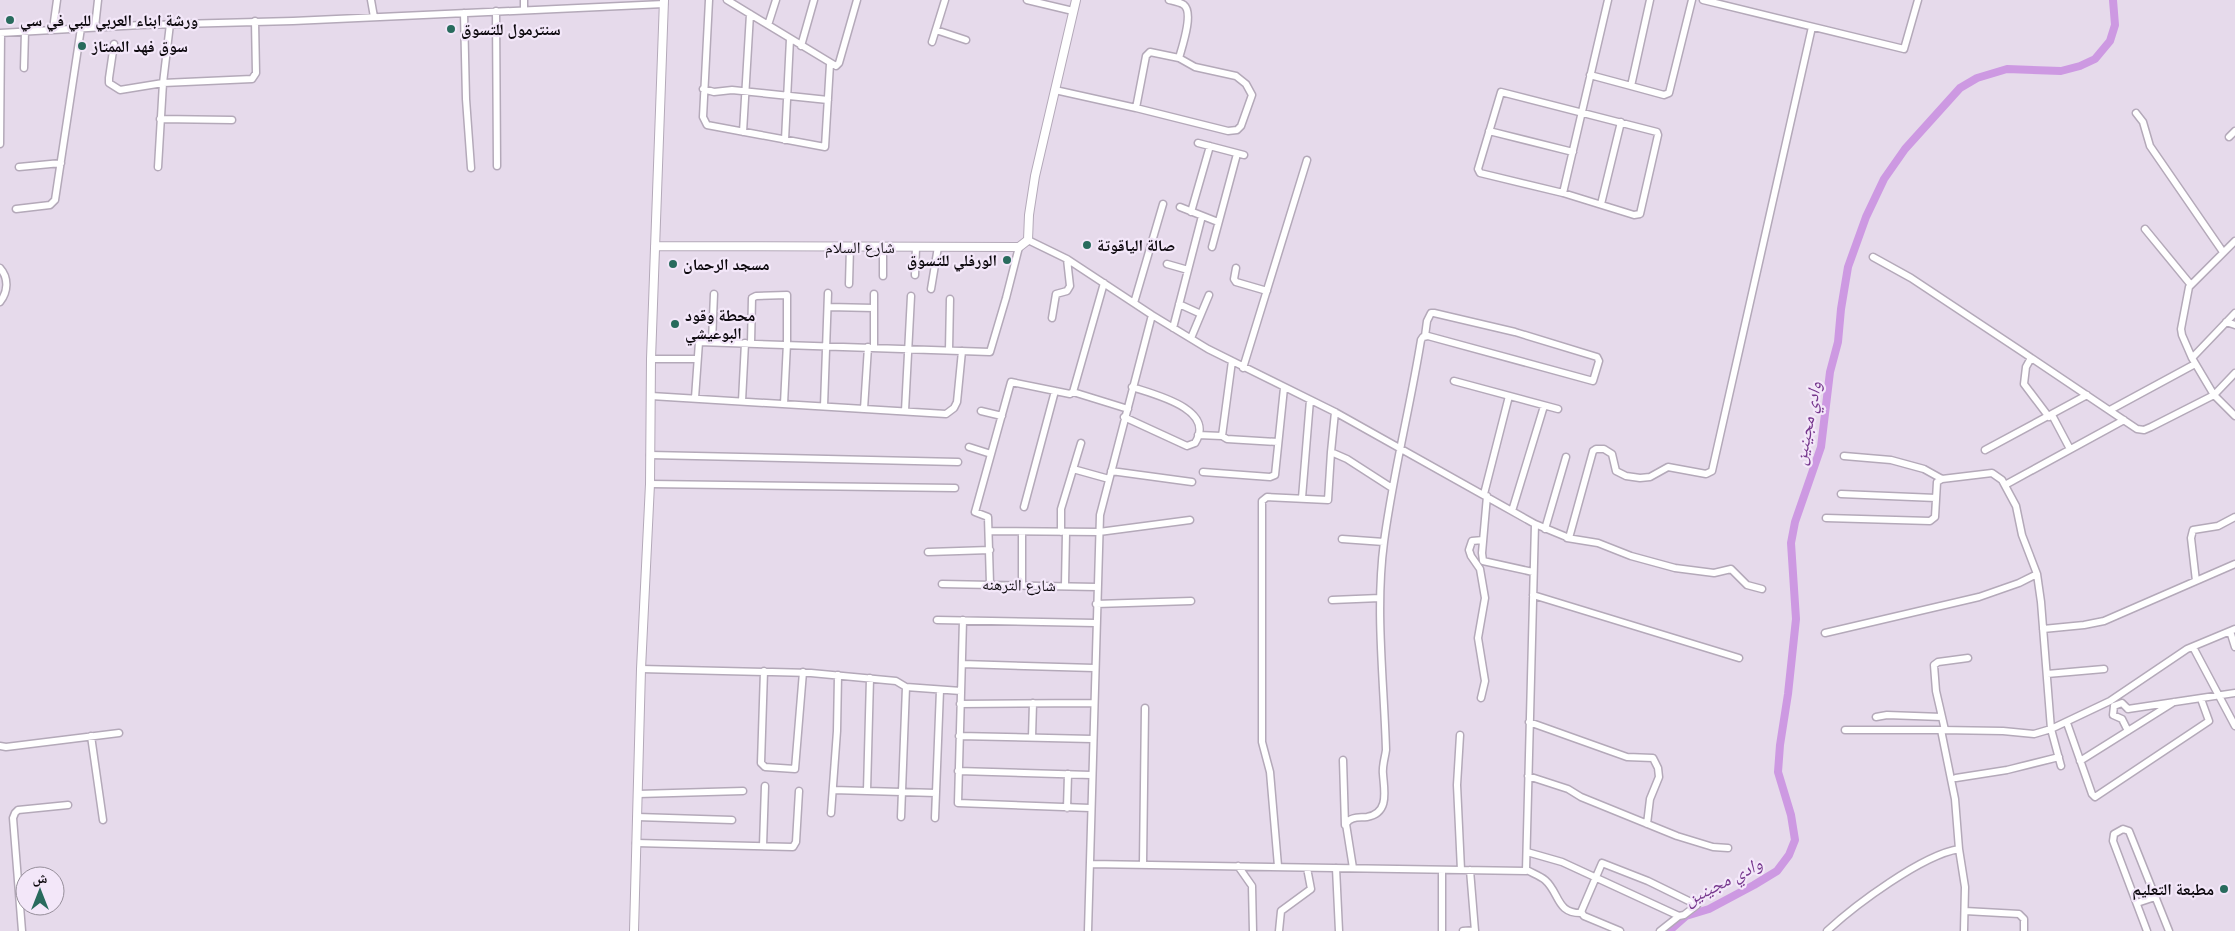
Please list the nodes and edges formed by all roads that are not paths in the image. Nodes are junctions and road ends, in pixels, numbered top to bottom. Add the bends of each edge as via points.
1 (57, 0) edge
2 (98, 0) edge
3 (371, 0) edge
4 (524, 0) edge
5 (709, 0) edge
6 (727, 0) edge
7 (744, 0) edge
8 (776, 0) edge
9 (814, 0) edge
10 (857, 0) edge
11 (945, 0) edge
12 (1027, 0) edge
13 (1076, 0) edge
14 (1169, 0) edge
15 (1608, 0) edge
16 (1650, 0) edge
17 (1692, 0) edge
18 (1703, 0) edge
19 (1918, 0) edge
20 (664, 2) edge
21 (741, 9) junction
22 (524, 10) junction
23 (496, 11) junction
24 (1073, 11) junction
25 (464, 13) junction
26 (750, 14) junction
27 (374, 17) junction
28 (255, 21) junction
29 (170, 24) junction
30 (768, 26) junction
31 (1812, 27) junction
32 (81, 28) junction
33 (95, 28) junction
34 (53, 29) junction
35 (936, 30) junction
36 (25, 31) junction
37 (1, 33) edge
38 (790, 39) junction
39 (966, 40) dead end
40 (932, 42) dead end
41 (114, 44) dead end
42 (801, 46) junction
43 (1179, 58) junction
44 (830, 64) junction
45 (24, 68) dead end
46 (1590, 75) junction
47 (162, 83) junction
48 (1630, 86) junction
49 (703, 89) junction
50 (1055, 90) junction
51 (746, 91) junction
52 (787, 95) junction
53 (828, 100) junction
54 (1136, 108) junction
55 (1582, 111) junction
56 (2136, 113) dead end
57 (160, 119) junction
58 (232, 120) dead end
59 (1620, 122) junction
60 (1489, 131) junction
61 (2235, 131) edge
62 (743, 132) junction
63 (2229, 136) dead end
64 (785, 140) junction
65 (1198, 143) dead end
66 (0, 144) edge
67 (1210, 146) junction
68 (1573, 152) junction
69 (1307, 160) dead end
70 (61, 164) junction
71 (497, 166) dead end
72 (19, 167) dead end
73 (158, 167) dead end
74 (471, 168) dead end
75 (1563, 193) junction
76 (1163, 204) dead end
77 (1601, 204) junction
78 (1180, 207) dead end
79 (16, 209) dead end
80 (1191, 212) junction
81 (1202, 216) junction
82 (1218, 222) junction
83 (2145, 229) dead end
84 (1028, 240) junction
85 (2235, 241) edge
86 (655, 246) junction
87 (850, 247) junction
88 (883, 247) junction
89 (916, 247) junction
90 (938, 247) junction
91 (1019, 247) junction
92 (1212, 247) dead end
93 (2223, 252) junction
94 (1874, 257) dead end
95 (1068, 259) junction
96 (1168, 264) dead end
97 (0, 268) edge
98 (1236, 268) dead end
99 (1188, 270) junction
100 (915, 275) dead end
101 (883, 276) dead end
102 (1104, 283) junction
103 (849, 284) dead end
104 (2191, 284) junction
105 (931, 289) dead end
106 (1267, 291) junction
107 (828, 293) dead end
108 (714, 294) dead end
109 (874, 294) dead end
110 (1210, 295) dead end
111 (911, 296) dead end
112 (950, 299) dead end
113 (0, 302) edge
114 (1134, 303) junction
115 (1179, 304) junction
116 (828, 307) junction
117 (874, 308) junction
118 (2235, 313) edge
119 (1201, 314) junction
120 (1152, 315) junction
121 (1052, 318) dead end
122 (2226, 322) junction
123 (2235, 325) edge
124 (1173, 328) junction
125 (1426, 336) junction
126 (1191, 338) junction
127 (712, 342) junction
128 (748, 343) junction
129 (787, 343) junction
130 (827, 345) junction
131 (871, 347) junction
132 (909, 349) junction
133 (949, 350) junction
134 (962, 351) junction
135 (2031, 358) junction
136 (651, 359) junction
137 (697, 359) junction
138 (1232, 361) junction
139 (2194, 361) junction
140 (1244, 368) junction
141 (2235, 373) edge
142 (1454, 381) dead end
143 (1132, 387) junction
144 (1284, 388) junction
145 (1055, 391) junction
146 (1073, 392) junction
147 (2087, 395) junction
148 (2214, 395) junction
149 (651, 396) junction
150 (1509, 396) junction
151 (695, 398) junction
152 (1310, 400) junction
153 (742, 401) junction
154 (784, 404) junction
155 (824, 406) junction
156 (1544, 406) junction
157 (864, 408) junction
158 (1128, 409) junction
159 (1558, 410) dead end
160 (2110, 410) junction
161 (905, 411) junction
162 (981, 411) dead end
163 (1335, 412) junction
164 (1002, 416) junction
165 (2050, 416) junction
166 (2235, 416) edge
167 (1124, 417) junction
168 (2124, 420) junction
169 (1198, 435) junction
170 (1222, 436) junction
171 (1278, 442) junction
172 (1081, 443) dead end
173 (969, 447) dead end
174 (1400, 448) junction
175 (2070, 449) junction
176 (1985, 450) dead end
177 (1331, 452) junction
178 (991, 454) junction
179 (650, 455) junction
180 (1566, 456) dead end
181 (1844, 456) dead end
182 (958, 462) dead end
183 (1073, 469) junction
184 (1111, 471) junction
185 (1203, 472) dead end
186 (1109, 479) junction
187 (1942, 479) junction
188 (1192, 482) dead end
189 (650, 484) junction
190 (2005, 484) junction
191 (955, 488) dead end
192 (1392, 488) junction
193 (1841, 494) dead end
194 (1485, 495) junction
195 (1302, 498) junction
196 (1936, 498) junction
197 (1024, 507) dead end
198 (1512, 511) junction
199 (2235, 516) edge
200 (1826, 518) dead end
201 (1190, 520) dead end
202 (1535, 524) junction
203 (1545, 529) junction
204 (990, 530) junction
205 (1022, 532) junction
206 (1099, 532) junction
207 (1064, 533) junction
208 (1342, 538) dead end
209 (1567, 538) junction
210 (1483, 540) junction
211 (1384, 542) junction
212 (990, 550) junction
213 (928, 552) dead end
214 (2235, 564) edge
215 (1533, 572) junction
216 (2037, 574) junction
217 (2196, 581) junction
218 (942, 584) dead end
219 (990, 584) junction
220 (1022, 585) junction
221 (1065, 586) junction
222 (1096, 587) junction
223 (1762, 589) dead end
224 (1533, 595) junction
225 (1380, 598) junction
226 (1191, 600) dead end
227 (1332, 600) dead end
228 (1096, 604) junction
229 (937, 620) dead end
230 (963, 620) junction
231 (1095, 623) junction
232 (2043, 629) junction
233 (2232, 630) edge
234 (1824, 633) dead end
235 (2193, 646) junction
236 (2235, 647) edge
237 (1739, 658) dead end
238 (1968, 658) dead end
239 (962, 664) junction
240 (641, 668) junction
241 (1094, 668) junction
242 (2104, 669) dead end
243 (764, 671) junction
244 (803, 672) junction
245 (2047, 674) junction
246 (838, 675) junction
247 (870, 678) junction
248 (906, 688) junction
249 (940, 690) junction
250 (961, 691) junction
251 (2235, 694) edge
252 (2218, 696) junction
253 (1481, 698) dead end
254 (2201, 700) junction
255 (2174, 702) junction
256 (1093, 703) junction
257 (960, 704) junction
258 (1033, 704) junction
259 (2112, 704) junction
260 (1145, 708) dead end
261 (2128, 709) junction
262 (1876, 717) dead end
263 (1942, 717) junction
264 (1926, 718) junction
265 (2122, 719) junction
266 (1529, 722) junction
267 (2067, 723) junction
268 (2235, 726) edge
269 (2051, 729) junction
270 (1845, 730) dead end
271 (1927, 730) junction
272 (1943, 730) junction
273 (2128, 730) junction
274 (119, 733) dead end
275 (91, 736) junction
276 (959, 736) junction
277 (1460, 736) dead end
278 (1032, 737) junction
279 (1092, 739) junction
280 (0, 746) edge
281 (2059, 757) junction
282 (1343, 760) dead end
283 (2080, 761) junction
284 (2061, 766) dead end
285 (958, 771) junction
286 (1068, 774) junction
287 (1091, 775) junction
288 (1528, 776) junction
289 (1956, 778) dead end
290 (765, 786) dead end
291 (833, 790) junction
292 (799, 791) dead end
293 (867, 791) junction
294 (743, 792) dead end
295 (902, 792) junction
296 (936, 793) junction
297 (638, 794) junction
298 (68, 805) dead end
299 (1067, 808) junction
300 (1090, 808) junction
301 (831, 813) dead end
302 (637, 817) junction
303 (901, 817) dead end
304 (935, 818) dead end
305 (103, 820) dead end
306 (732, 820) dead end
307 (1648, 824) junction
308 (1345, 827) junction
309 (636, 843) junction
310 (762, 846) junction
311 (1728, 848) dead end
312 (1959, 849) junction
313 (1527, 852) junction
314 (1090, 864) junction
315 (1142, 864) junction
316 (1238, 866) junction
317 (1278, 866) junction
318 (1307, 868) junction
319 (1336, 868) junction
320 (1353, 868) junction
321 (1442, 870) junction
322 (1461, 870) junction
323 (1470, 870) junction
324 (1527, 870) junction
325 (1596, 878) junction
326 (2155, 897) junction
327 (2137, 903) junction
328 (1965, 911) junction
329 (1582, 913) junction
330 (1679, 916) junction
331 (22, 931) edge
332 (634, 931) edge
333 (1088, 931) edge
334 (1253, 931) edge
335 (1279, 931) edge
336 (1339, 931) edge
337 (1442, 931) edge
338 (1463, 931) edge
339 (1475, 931) edge
340 (1620, 931) edge
341 (1660, 931) edge
342 (1827, 931) edge
343 (1964, 931) edge
344 (2024, 931) edge
345 (2147, 931) edge
346 (2169, 931) edge

1 - 34 street
2 - 33 street
3 - 27 street
4 - 22 street
5 - 49 street
6 - 21 street
7 - 21 street
8 - 30 street
9 - 42 street
10 - 44 street via 839,63 836,66
11 - 35 street
12 - 24 street
13 - 24 main road
14 - 43 street via 1182,4 1188,10
15 - 46 street
16 - 48 street
17 - 48 street via 1669,94
18 - 31 street
19 - 31 street via 1904,48
20 - 22 street
20 - 86 main road
21 - 26 street
22 - 23 street
23 - 25 street
23 - 71 street
24 - 50 main road
25 - 27 street
25 - 74 street
26 - 30 street
26 - 51 street
27 - 28 street
28 - 29 street
28 - 47 street via 255,78
29 - 33 street
29 - 47 street
30 - 38 street
31 - 209 street via 1712,471 1706,474 1668,468 1650,477 1629,477 1616,471 1612,454 1594,450
32 - 33 street
32 - 34 street
32 - 70 street
34 - 36 street
35 - 39 street
35 - 40 street
36 - 37 street
36 - 45 street
37 - 66 street
38 - 42 street
38 - 52 street
41 - 47 street via 110,83 120,90
42 - 44 street
43 - 54 street via 1154,52 1147,54
43 - 54 street via 1195,67 1236,76 1246,84 1252,98 1241,126 1233,131 1220,130
44 - 53 street
46 - 48 street
46 - 55 street
47 - 57 street
49 - 51 street
49 - 62 street via 705,123
50 - 54 street
50 - 84 main road via 1034,182
51 - 52 street
51 - 62 street
52 - 53 street
52 - 64 street
53 - 64 street via 826,146
55 - 59 street
55 - 60 street via 1501,92
55 - 68 street
56 - 93 street via 2143,122 2150,146
57 - 58 street
57 - 73 street
59 - 77 street
59 - 77 street via 1658,133 1640,211 1636,215
60 - 68 street
60 - 75 street via 1478,169 1480,173
61 - 63 street
62 - 64 street
65 - 67 street
67 - 80 street
67 - 82 street via 1240,154
68 - 75 street
69 - 106 street
70 - 72 street
70 - 79 street via 55,200 50,205
75 - 77 street
76 - 114 street
78 - 80 street
80 - 81 street
81 - 82 street
81 - 99 street
82 - 92 street
83 - 104 street
84 - 91 main road
84 - 95 street
85 - 93 street
86 - 87 main road, شارع السلام
86 - 136 main road
87 - 88 main road, شارع السلام
87 - 103 street
88 - 89 main road, شارع السلام
88 - 101 street
89 - 90 main road, شارع السلام
89 - 100 street
90 - 91 main road, شارع السلام
90 - 105 street
91 - 134 street via 990,351
93 - 104 street
94 - 135 street
95 - 102 street
95 - 121 street via 1070,286 1056,294
96 - 99 street
97 - 113 street via 7,289
98 - 106 street via 1236,282
99 - 115 street
102 - 114 street
102 - 146 street
104 - 139 street via 2181,329
106 - 140 street
107 - 116 street
108 - 127 street
109 - 117 street
110 - 119 street
111 - 132 street
112 - 133 street
114 - 120 street
115 - 119 street
115 - 124 street
116 - 117 street
116 - 130 street
117 - 131 street
118 - 122 street
119 - 126 street
120 - 124 street
120 - 143 street
122 - 123 street
122 - 139 street
124 - 126 street
125 - 125 street via 1592,381 1599,361 1597,357 1515,332 1434,313 1428,317
125 - 174 street via 1421,340
126 - 138 street
127 - 128 street
127 - 137 street via 698,342
128 - 129 street
128 - 129 street via 752,298 785,294 788,298
128 - 153 street
129 - 130 street
129 - 154 street
130 - 131 street
130 - 155 street
131 - 132 street
131 - 157 street
132 - 133 street
132 - 161 street
133 - 134 street
134 - 161 street via 957,402 951,412
135 - 147 street
135 - 165 street via 2024,384
136 - 137 street
136 - 149 main road
137 - 151 street
138 - 140 street
138 - 170 street
139 - 148 street
139 - 160 street
140 - 144 street
141 - 148 street
142 - 150 street
143 - 158 street
143 - 169 street via 1170,400 1190,411 1197,423
144 - 152 street
144 - 171 street
145 - 146 street
145 - 164 street via 1012,382
145 - 197 street
146 - 158 street
147 - 160 street
147 - 165 street
148 - 166 street
148 - 168 street via 2144,430
149 - 151 street
149 - 179 main road
150 - 156 street
150 - 194 street
151 - 153 street
152 - 163 street
152 - 195 street
153 - 154 street
154 - 155 street
155 - 157 street
156 - 159 street
156 - 198 street
157 - 161 street
158 - 167 street
160 - 168 street
162 - 164 street
163 - 174 street
163 - 177 street
164 - 178 street
165 - 175 street
165 - 176 street
167 - 169 street via 1187,446 1195,443
167 - 184 street
168 - 175 street
169 - 170 street
170 - 171 street
171 - 185 street via 1273,476
172 - 183 street
173 - 178 street
174 - 192 street
174 - 194 street
175 - 190 street
177 - 192 street via 1348,459
177 - 195 street via 1328,500
178 - 204 street via 975,512 988,516
179 - 182 street
179 - 189 main road
180 - 203 street
181 - 187 street via 1891,460 1924,469
183 - 186 street
183 - 207 street via 1061,509
184 - 186 street
184 - 188 street
186 - 206 street
187 - 190 street via 1992,473
187 - 196 street via 1937,482
189 - 191 street
189 - 240 main road
190 - 216 street via 2016,506 2022,535
192 - 211 street
193 - 196 street
194 - 198 street
194 - 210 street
195 - 317 street via 1267,498 1262,501 1261,734 1262,750 1270,772
196 - 200 street via 1935,517 1930,521
198 - 202 street
199 - 217 street via 2218,526 2192,530
201 - 206 street
202 - 203 street
202 - 215 street
203 - 209 street
204 - 205 street
204 - 212 street
205 - 207 street
205 - 220 street
206 - 207 street
206 - 222 street
207 - 221 street
208 - 211 street
209 - 223 street via 1598,543 1675,568 1714,573 1731,569 1747,584
210 - 215 street via 1483,561
210 - 253 street via 1472,541 1469,550 1480,569 1485,598 1478,630 1485,682
211 - 225 street
212 - 213 street
212 - 219 street
214 - 217 street
215 - 224 street
216 - 232 street
216 - 234 street via 1979,597
217 - 232 street via 2104,620
218 - 219 street, شارع الترهنه
219 - 220 street, شارع الترهنه
220 - 221 street, شارع الترهنه
221 - 222 street, شارع الترهنه
222 - 228 street
224 - 237 street
224 - 266 street
225 - 227 street
225 - 308 street via 1385,799 1377,813 1350,819
226 - 228 street
228 - 231 street
229 - 230 street
230 - 231 street
230 - 239 street
231 - 241 street
232 - 245 street
233 - 235 street
233 - 236 street
235 - 252 street
235 - 259 street
238 - 263 street via 1934,665
239 - 241 street
239 - 250 street
240 - 243 street
240 - 297 main road
241 - 256 street
242 - 245 street
243 - 244 street
243 - 244 street via 761,763 765,767 796,769
244 - 246 street
245 - 269 street
246 - 247 street
246 - 291 street
247 - 248 street via 896,681
247 - 293 street
248 - 249 street
248 - 295 street
249 - 250 street
249 - 296 street
250 - 257 street
251 - 252 street
252 - 254 street
252 - 268 street
254 - 255 street
254 - 283 street via 2209,721 2099,796 2092,794
255 - 261 street
255 - 273 street
256 - 258 street
256 - 279 street
257 - 258 street
257 - 276 street
258 - 278 street
259 - 261 street via 2122,703
259 - 265 street via 2113,716
259 - 267 street
260 - 315 street
261 - 265 street
262 - 264 street
263 - 264 street
263 - 272 street
264 - 271 street
265 - 273 street
266 - 288 street
266 - 307 street via 1627,757 1653,758 1659,777 1650,799
267 - 269 street
267 - 283 street
269 - 272 street via 2034,734
269 - 281 street
270 - 271 street
271 - 272 street
272 - 312 street via 1955,800
273 - 283 street
274 - 275 street
275 - 280 street
275 - 305 street
276 - 278 street
276 - 285 street
277 - 322 street via 1457,785
278 - 279 street
279 - 287 street
281 - 284 street
281 - 289 street
282 - 308 street
285 - 286 street
285 - 299 street via 957,801 960,804
286 - 287 street
286 - 299 street
287 - 300 street
288 - 307 street via 1568,788 1578,796
288 - 313 street
290 - 310 street
291 - 293 street
291 - 301 street
292 - 310 street via 795,845
293 - 295 street
294 - 297 street
295 - 296 street
295 - 303 street
296 - 304 street
297 - 302 main road
298 - 331 street via 15,812
299 - 300 street
300 - 314 street
302 - 306 street
302 - 309 main road
307 - 311 street via 1713,847
308 - 320 street
309 - 310 street
309 - 332 main road
312 - 328 street via 1964,874
312 - 342 street via 1930,858 1902,875
313 - 324 street
313 - 325 street via 1562,862
314 - 315 street
314 - 333 street
315 - 316 street
316 - 317 street
316 - 334 street via 1252,886
317 - 318 street
318 - 319 street
318 - 335 street via 1311,889 1281,911
319 - 320 street
319 - 336 street
320 - 321 street
321 - 322 street
321 - 337 street
322 - 323 street
323 - 324 street
323 - 339 street
324 - 329 street via 1545,880 1564,909
325 - 329 street via 1581,908
325 - 330 street
325 - 330 street via 1600,865 1605,863 1697,905
326 - 327 street
326 - 327 street via 2129,831 2123,829 2112,839
326 - 346 street
327 - 345 street
328 - 343 street
328 - 344 street via 2019,914 2024,919
329 - 340 street
330 - 341 street
338 - 339 street

